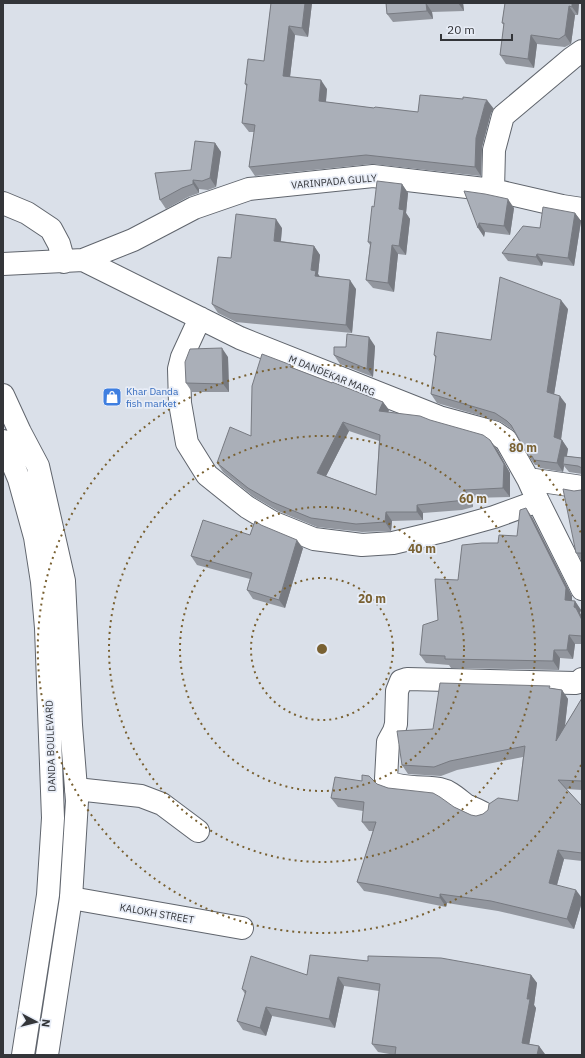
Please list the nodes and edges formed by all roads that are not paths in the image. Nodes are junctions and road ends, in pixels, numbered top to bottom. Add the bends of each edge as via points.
1 (582, 51) edge
2 (493, 190) junction
3 (3, 203) edge
4 (582, 209) edge
5 (74, 261) junction
6 (3, 264) edge
7 (200, 318) junction
8 (3, 394) edge
9 (3, 441) edge
10 (528, 479) junction
11 (582, 487) edge
12 (538, 501) junction
13 (64, 581) junction
14 (42, 582) junction
15 (582, 588) edge
16 (573, 680) edge
17 (582, 694) edge
18 (71, 725) junction
19 (50, 727) junction
20 (76, 789) junction
21 (483, 812) edge
22 (198, 831) dead end
23 (48, 895) junction
24 (71, 898) junction
25 (242, 928) dead end
26 (34, 985) junction
27 (57, 988) junction
28 (23, 1055) edge
29 (47, 1055) edge

1 - 2 street via 503,116 494,150
2 - 4 street, VARINPADA GULLY
2 - 5 street, VARINPADA GULLY via 373,176 249,190 194,208 133,240
3 - 5 street via 27,213 51,229 59,244
5 - 6 street, M DANDEKAR MARG
5 - 7 street, M DANDEKAR MARG
7 - 10 street, M DANDEKAR MARG via 240,338 439,417 494,432 506,440
7 - 12 street via 179,368 180,403 187,442 207,475 247,507 272,522 314,539 362,545 393,543 494,517
8 - 13 street via 38,466
9 - 14 street, DANDA BOULEVARD via 19,479 35,537
10 - 11 street
10 - 12 street, M DANDEKAR MARG
12 - 15 street, M DANDEKAR MARG
13 - 14 street
13 - 18 street
14 - 19 street, DANDA BOULEVARD
16 - 17 street via 566,687 570,692
16 - 21 street via 401,681 397,691 396,724 388,742 386,779 394,784 439,789
18 - 19 street
18 - 20 street
19 - 23 street, DANDA BOULEVARD via 53,818
20 - 22 street via 141,796 162,804
20 - 24 street
23 - 24 street, KALOKH STREET
23 - 26 street, DANDA BOULEVARD
24 - 25 street, KALOKH STREET
24 - 27 street
26 - 27 street
26 - 28 street, DANDA BOULEVARD
27 - 29 street

